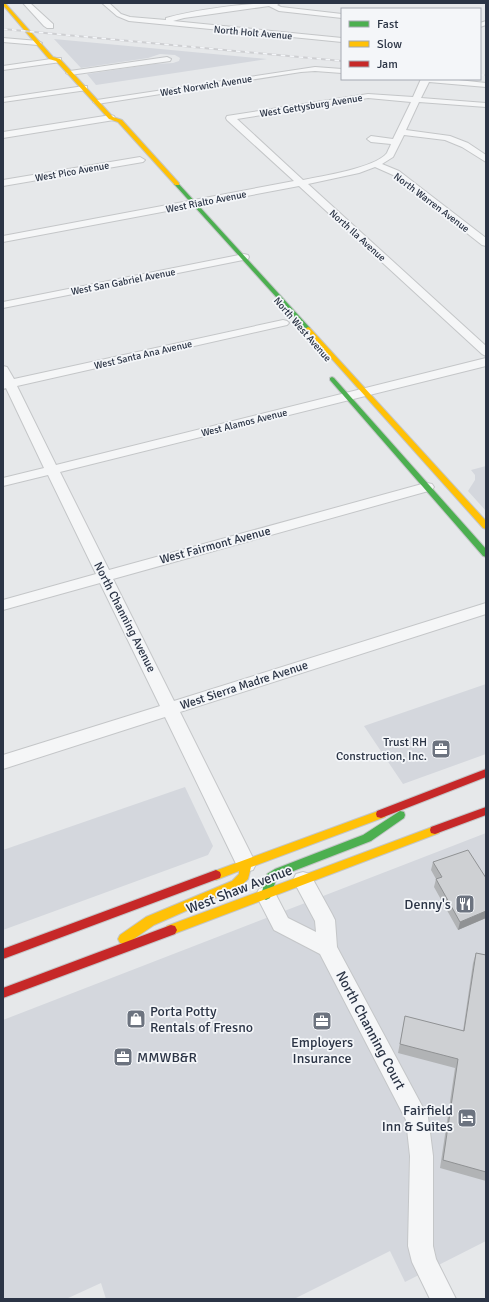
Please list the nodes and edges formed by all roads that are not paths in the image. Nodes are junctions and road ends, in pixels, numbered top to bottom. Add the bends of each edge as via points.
1 (3, 3) edge
2 (14, 3) edge
3 (26, 3) edge
4 (105, 3) edge
5 (273, 3) edge
6 (341, 16) edge
7 (164, 24) junction
8 (50, 26) dead end
9 (3, 39) edge
10 (341, 40) edge
11 (37, 42) junction
12 (55, 48) junction
13 (167, 59) dead end
14 (58, 60) junction
15 (3, 67) edge
16 (341, 70) edge
17 (70, 73) junction
18 (426, 80) edge
19 (436, 80) edge
20 (486, 85) edge
21 (84, 88) junction
22 (416, 99) junction
23 (3, 100) edge
24 (97, 102) junction
25 (486, 105) edge
26 (230, 118) joint
27 (111, 123) junction
28 (402, 132) junction
29 (3, 135) edge
30 (372, 139) dead end
31 (397, 142) junction
32 (131, 149) dead end
33 (486, 159) edge
34 (143, 163) joint
35 (375, 164) junction
36 (3, 183) edge
37 (301, 184) junction
38 (194, 203) junction
39 (3, 239) edge
40 (486, 243) edge
41 (219, 250) dead end
42 (244, 258) junction
43 (231, 263) junction
44 (3, 305) edge
45 (283, 323) dead end
46 (486, 352) edge
47 (486, 362) edge
48 (328, 374) dead end
49 (5, 379) edge
50 (365, 392) junction
51 (348, 397) junction
52 (407, 464) junction
53 (52, 470) junction
54 (3, 482) edge
55 (427, 486) junction
56 (486, 526) edge
57 (486, 535) edge
58 (486, 554) edge
59 (104, 576) junction
60 (3, 604) edge
61 (486, 608) edge
62 (171, 708) junction
63 (3, 762) edge
64 (486, 773) edge
65 (424, 798) junction
66 (486, 811) edge
67 (246, 864) junction
68 (303, 880) junction
69 (266, 895) junction
70 (327, 948) junction
71 (3, 954) edge
72 (106, 954) junction
73 (3, 993) edge
74 (443, 1299) edge

1 - 11 main road, North West Avenue
2 - 12 main road, North West Avenue
3 - 8 street
4 - 7 street via 128,19
5 - 6 street via 279,9
5 - 7 street via 183,16 170,19
7 - 10 street, North Holt Avenue
9 - 11 street
11 - 12 main road via 41,41 48,47
11 - 14 main road, North West Avenue via 51,58
12 - 14 main road, North West Avenue via 62,57
13 - 17 street
14 - 15 street
14 - 17 main road, North West Avenue
16 - 24 street, West Norwich Avenue via 315,69
17 - 21 main road, North West Avenue
18 - 22 street, West Rialto Avenue
19 - 20 street
21 - 23 street
21 - 24 main road, North West Avenue
22 - 25 street, West Gettysburg Avenue
22 - 26 street, West Gettysburg Avenue via 354,97
22 - 28 street, West Rialto Avenue
24 - 27 main road, North West Avenue
26 - 37 street, North Ila Avenue
27 - 29 street
27 - 38 main road, North West Avenue via 120,120
28 - 31 street, West Rialto Avenue
28 - 33 street via 447,138 466,145
30 - 31 street
31 - 35 street, West Rialto Avenue via 390,155
32 - 34 main road
34 - 36 street, West Pico Avenue
35 - 37 street, West Rialto Avenue
35 - 40 street, North Warren Avenue via 396,173
37 - 38 street, West Rialto Avenue
37 - 46 street, North Ila Avenue
38 - 39 street, West Rialto Avenue
38 - 42 main road, North West Avenue
41 - 43 main road
42 - 43 street, West San Gabriel Avenue
42 - 50 main road, North West Avenue
43 - 44 street, West San Gabriel Avenue
45 - 49 street, West Santa Ana Avenue
47 - 50 street, West Alamos Avenue
48 - 51 main road, North West Avenue
49 - 53 street, North Channing Avenue
50 - 51 street, West Alamos Avenue
50 - 56 main road, North West Avenue
51 - 52 main road, North West Avenue
51 - 53 street, West Alamos Avenue
52 - 55 main road, North West Avenue
52 - 57 main road via 426,474 477,530
53 - 54 street, West Alamos Avenue
53 - 59 street, North Channing Avenue
55 - 58 main road, North West Avenue
55 - 59 street, West Fairmont Avenue
59 - 60 street, West Fairmont Avenue
59 - 62 street, North Channing Avenue
61 - 62 street, West Sierra Madre Avenue
62 - 63 street, West Sierra Madre Avenue
62 - 67 street, North Channing Avenue
64 - 65 main road, West Shaw Avenue
65 - 67 main road, West Shaw Avenue
65 - 69 main road via 367,838 271,876
66 - 68 main road, West Shaw Avenue
67 - 71 main road, West Shaw Avenue
67 - 72 main road via 247,873 236,884 151,920 133,931
68 - 69 main road, West Shaw Avenue
68 - 70 street, North Channing Court via 325,920
69 - 70 street via 281,924
69 - 72 main road, West Shaw Avenue
70 - 74 street, North Channing Court via 417,1117 422,1147 421,1249
72 - 73 main road, West Shaw Avenue

